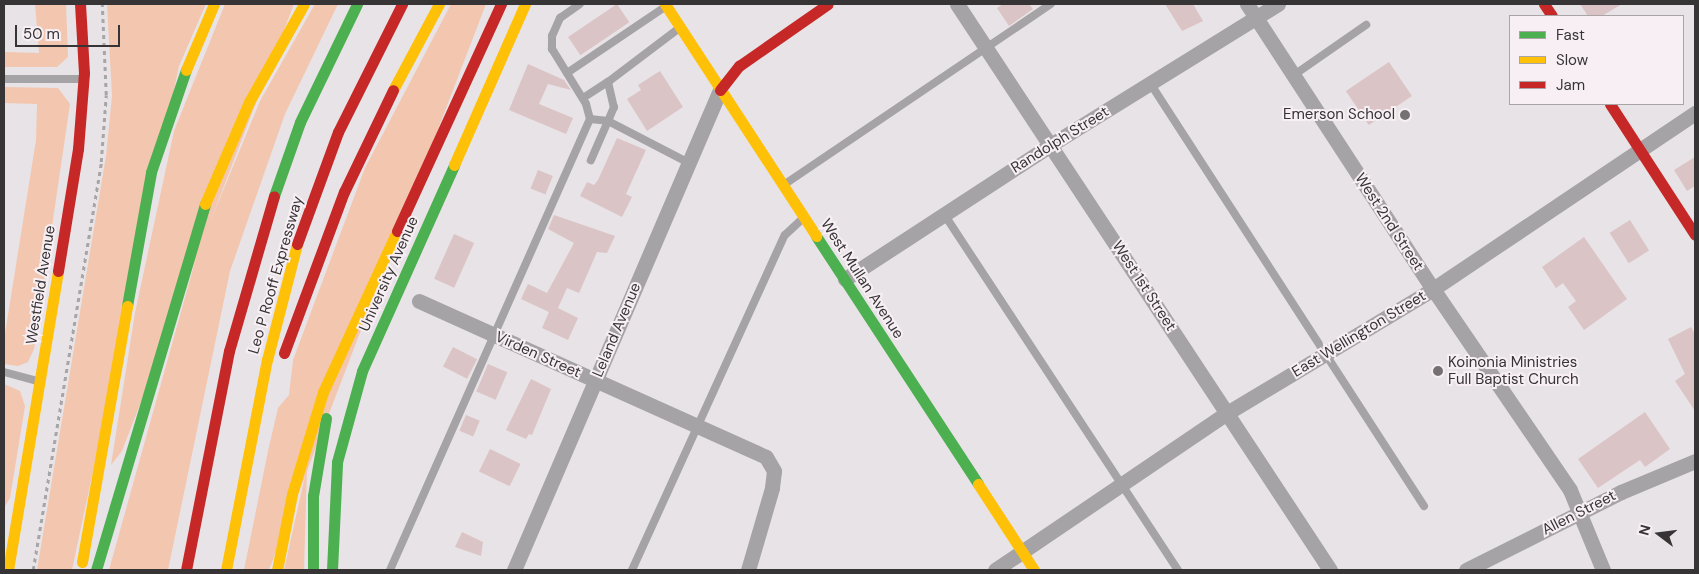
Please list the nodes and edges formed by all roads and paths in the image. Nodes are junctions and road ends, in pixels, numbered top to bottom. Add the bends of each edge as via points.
1 (80, 4) edge
2 (102, 4) edge
3 (214, 4) edge
4 (304, 4) edge
5 (357, 4) edge
6 (402, 4) edge
7 (439, 4) edge
8 (501, 4) edge
9 (525, 4) edge
10 (580, 4) edge
11 (828, 4) edge
12 (957, 4) edge
13 (1051, 4) edge
14 (1247, 4) edge
15 (1278, 4) edge
16 (1544, 4) edge
17 (666, 5) edge
18 (1551, 15) edge
19 (1256, 17) junction
20 (1366, 25) dead end
21 (680, 28) junction
22 (986, 47) junction
23 (567, 73) junction
24 (1294, 75) junction
25 (4, 79) edge
26 (83, 79) junction
27 (608, 82) junction
28 (1150, 83) junction
29 (720, 90) junction
30 (583, 98) junction
31 (1611, 105) edge
32 (1695, 113) edge
33 (590, 119) junction
34 (608, 121) junction
35 (1052, 144) junction
36 (1641, 152) junction
37 (591, 160) dead end
38 (689, 163) junction
39 (783, 186) junction
40 (944, 214) junction
41 (804, 217) junction
42 (1695, 235) edge
43 (844, 280) junction
44 (371, 288) junction
45 (1433, 289) junction
46 (419, 301) dead end
47 (494, 335) junction
48 (1326, 354) junction
49 (4, 372) edge
50 (40, 381) junction
51 (595, 381) junction
52 (1228, 414) junction
53 (696, 426) junction
54 (251, 441) junction
55 (1695, 461) edge
56 (1121, 484) junction
57 (1424, 506) dead end
58 (1580, 513) junction
59 (4, 527) edge
60 (16, 530) junction
61 (1024, 554) junction
62 (8, 570) edge
63 (33, 570) edge
64 (81, 570) edge
65 (96, 570) edge
66 (186, 570) edge
67 (226, 570) edge
68 (277, 570) edge
69 (313, 570) edge
70 (332, 570) edge
71 (390, 570) edge
72 (514, 570) edge
73 (632, 570) edge
74 (748, 570) edge
75 (995, 570) edge
76 (1034, 570) edge
77 (1178, 570) edge
78 (1330, 570) edge
79 (1468, 570) edge
80 (1603, 570) edge

1 - 26 main road, Westfield Avenue
2 - 63 path via 106,94 101,162
3 - 64 main road via 176,93 151,172
4 - 65 main road via 250,102 201,214
5 - 66 main road, Leo P Rooff Expressway via 300,122 262,230 229,351
6 - 54 main road, Leo P Rooff Expressway via 338,132 299,238 276,321
7 - 54 main road via 379,115 344,192
8 - 44 main road
9 - 70 main road, University Avenue via 362,371 337,462 331,528
10 - 23 lane via 560,18 552,36 552,49
11 - 29 main road via 739,66
12 - 22 street, West 1st Street
13 - 22 lane
14 - 19 street, West 2nd Street
15 - 19 street, Randolph Street
16 - 18 main road
17 - 21 main road, West Mullan Avenue
17 - 23 lane
19 - 24 street, West 2nd Street
19 - 28 street, Randolph Street
20 - 24 lane
21 - 27 lane
21 - 29 main road, West Mullan Avenue
22 - 35 street, West 1st Street
22 - 39 lane
23 - 30 lane
24 - 45 street, West 2nd Street
25 - 26 lane
26 - 50 main road, Westfield Avenue via 78,150
27 - 30 lane
27 - 34 lane via 614,107
28 - 35 street, Randolph Street
28 - 48 lane
29 - 38 street, Leland Avenue
29 - 39 main road, West Mullan Avenue
30 - 33 lane
31 - 36 main road
32 - 36 street, East Wellington Street
33 - 34 lane
33 - 47 lane
34 - 37 lane
34 - 38 lane
35 - 40 street, Randolph Street
35 - 52 street, West 1st Street
36 - 42 main road
36 - 45 street, East Wellington Street
38 - 51 street, Leland Avenue
39 - 41 main road, West Mullan Avenue
40 - 43 street, Randolph Street
40 - 56 lane
41 - 43 main road, West Mullan Avenue
41 - 53 lane via 784,235
43 - 61 main road, West Mullan Avenue
44 - 68 main road via 323,392 304,449
44 - 69 main road via 324,426 313,496
45 - 48 street, East Wellington Street
45 - 58 street, West 2nd Street via 1570,490
46 - 47 street, Virden Street
47 - 51 street, Virden Street
47 - 71 lane
48 - 52 street, East Wellington Street
48 - 57 lane
49 - 50 lane
50 - 60 main road, Westfield Avenue
51 - 53 street, Virden Street
51 - 72 street, Leland Avenue
52 - 56 street, East Wellington Street
52 - 78 street, West 1st Street
53 - 73 lane
53 - 74 street, Virden Street via 766,457 774,471
54 - 67 main road, Leo P Rooff Expressway
55 - 58 street, Allen Street
56 - 61 street, East Wellington Street via 1049,531
56 - 77 lane
58 - 79 street, Allen Street
58 - 80 street, West 2nd Street
59 - 60 lane
60 - 62 main road, Westfield Avenue
61 - 75 street, East Wellington Street
61 - 76 main road, West Mullan Avenue

